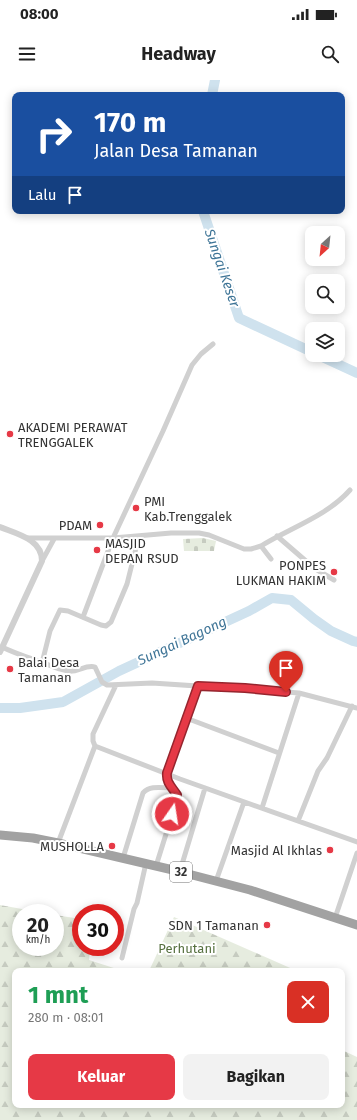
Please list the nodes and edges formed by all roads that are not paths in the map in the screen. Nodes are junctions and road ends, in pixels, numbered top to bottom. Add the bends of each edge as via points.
1 (213, 344) dead end
2 (350, 490) dead end
3 (0, 527) edge
4 (139, 536) junction
5 (277, 536) junction
6 (27, 538) junction
7 (113, 538) junction
8 (54, 539) junction
9 (260, 546) junction
10 (271, 559) dead end
11 (42, 561) junction
12 (334, 580) dead end
13 (83, 617) junction
14 (1, 650) edge
15 (42, 663) junction
16 (116, 685) junction
17 (198, 686) junction
18 (299, 693) junction
19 (354, 707) edge
20 (186, 718) junction
21 (96, 746) junction
22 (279, 753) junction
23 (167, 773) junction
24 (172, 788) junction
25 (205, 788) junction
26 (244, 802) junction
27 (262, 808) junction
28 (298, 821) junction
29 (0, 835) edge
30 (357, 842) edge
31 (58, 843) junction
32 (357, 853) edge
33 (123, 858) junction
34 (146, 863) junction
35 (156, 866) junction
36 (180, 871) junction
37 (216, 881) junction
38 (335, 918) junction
39 (357, 925) edge
40 (122, 958) dead end

1 - 7 street via 192,366
2 - 5 street via 329,508
3 - 6 street
4 - 7 street
4 - 9 street via 199,533 244,549
4 - 13 street via 128,584 109,625 104,626
5 - 9 street
5 - 12 street via 314,568
6 - 8 street
6 - 11 street via 40,550
7 - 8 street
7 - 13 street
8 - 11 street
9 - 10 street
11 - 14 street
13 - 15 street via 65,610 59,612 50,630
14 - 15 street
15 - 16 street via 69,672 88,666 95,667 102,682
16 - 17 street via 152,683
16 - 21 street via 93,734
17 - 18 street
17 - 20 street
18 - 19 street
18 - 22 street
19 - 28 street via 318,771
20 - 22 street
20 - 23 street
21 - 23 street
21 - 31 street
22 - 27 street
23 - 24 street via 166,779
23 - 25 street
24 - 33 street via 150,788 143,793
24 - 35 street via 177,799
25 - 26 street
25 - 36 street
26 - 27 street
26 - 37 street
27 - 28 street
28 - 30 street
29 - 31 highway, 32
31 - 33 highway, 32
32 - 38 street
33 - 34 highway, 32
34 - 35 highway, 32
34 - 40 street
35 - 36 highway, 32
36 - 37 highway, 32
37 - 38 highway, 32
38 - 39 highway, 32

